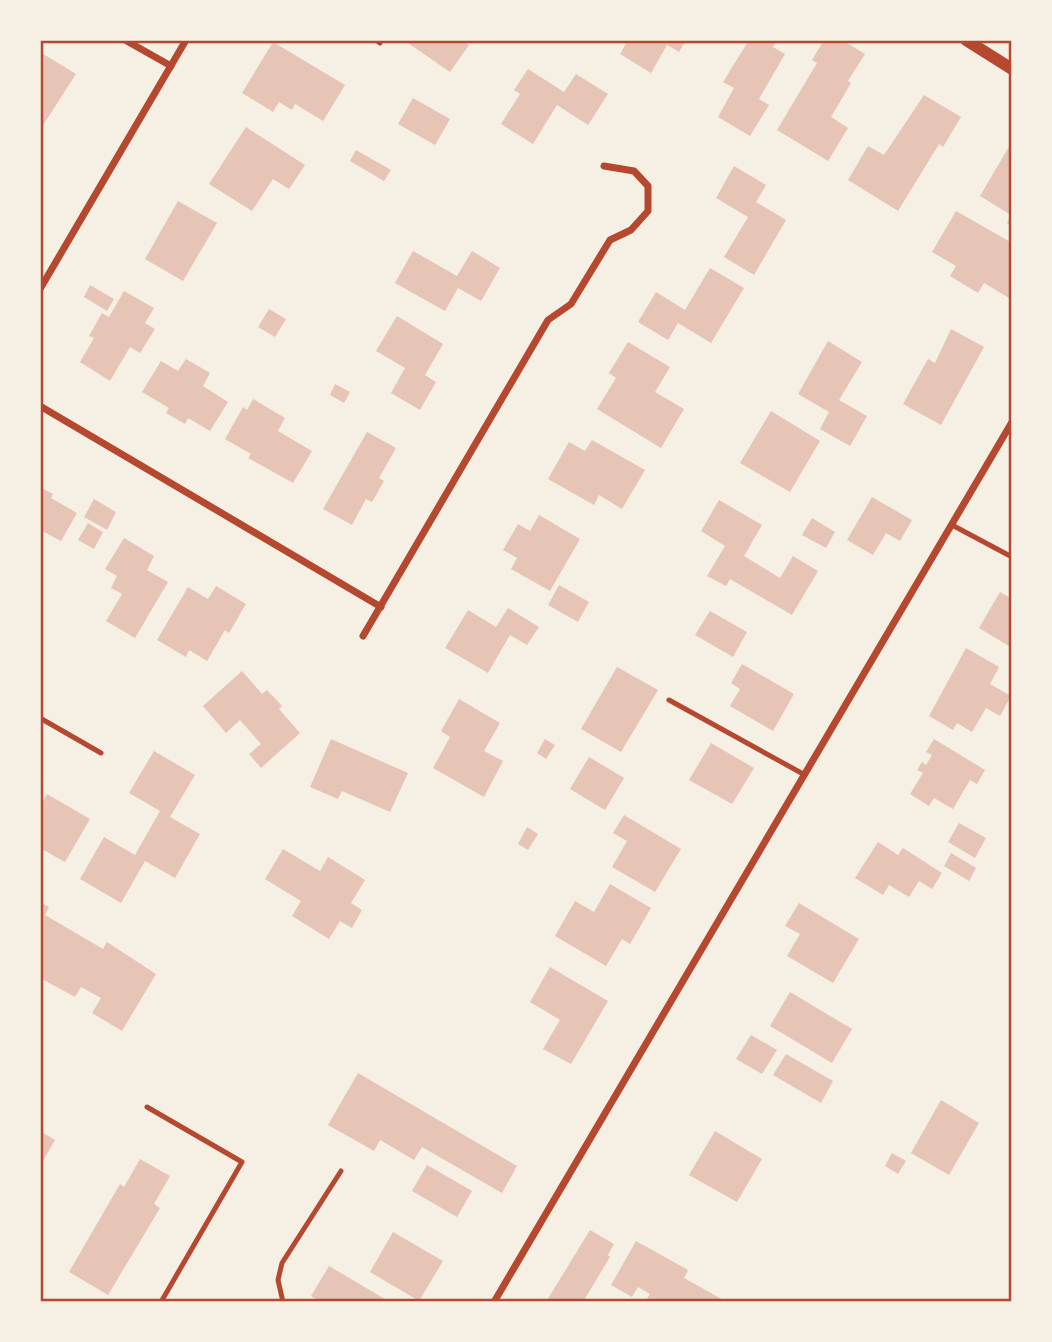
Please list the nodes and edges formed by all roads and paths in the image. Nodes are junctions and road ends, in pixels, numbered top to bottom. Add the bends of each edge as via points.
1 (125, 40) edge
2 (186, 40) edge
3 (966, 40) edge
4 (171, 66) junction
5 (1012, 69) edge
6 (604, 166) dead end
7 (40, 289) edge
8 (40, 405) edge
9 (1012, 422) edge
10 (952, 525) junction
11 (1012, 557) edge
12 (381, 607) junction
13 (363, 636) dead end
14 (669, 700) dead end
15 (40, 718) edge
16 (101, 753) dead end
17 (805, 775) junction
18 (147, 1107) dead end
19 (341, 1171) dead end
20 (161, 1302) edge
21 (283, 1302) edge
22 (494, 1302) edge

1 - 4 street
2 - 4 street
3 - 5 street
4 - 7 street
6 - 12 street via 634,171 648,186 648,211 631,230 610,240 571,304 548,320
8 - 12 street
9 - 10 street
10 - 11 lane
10 - 17 street
12 - 13 street
14 - 17 lane
15 - 16 lane
17 - 22 street
18 - 20 lane via 242,1162
19 - 21 lane via 282,1263 278,1280

